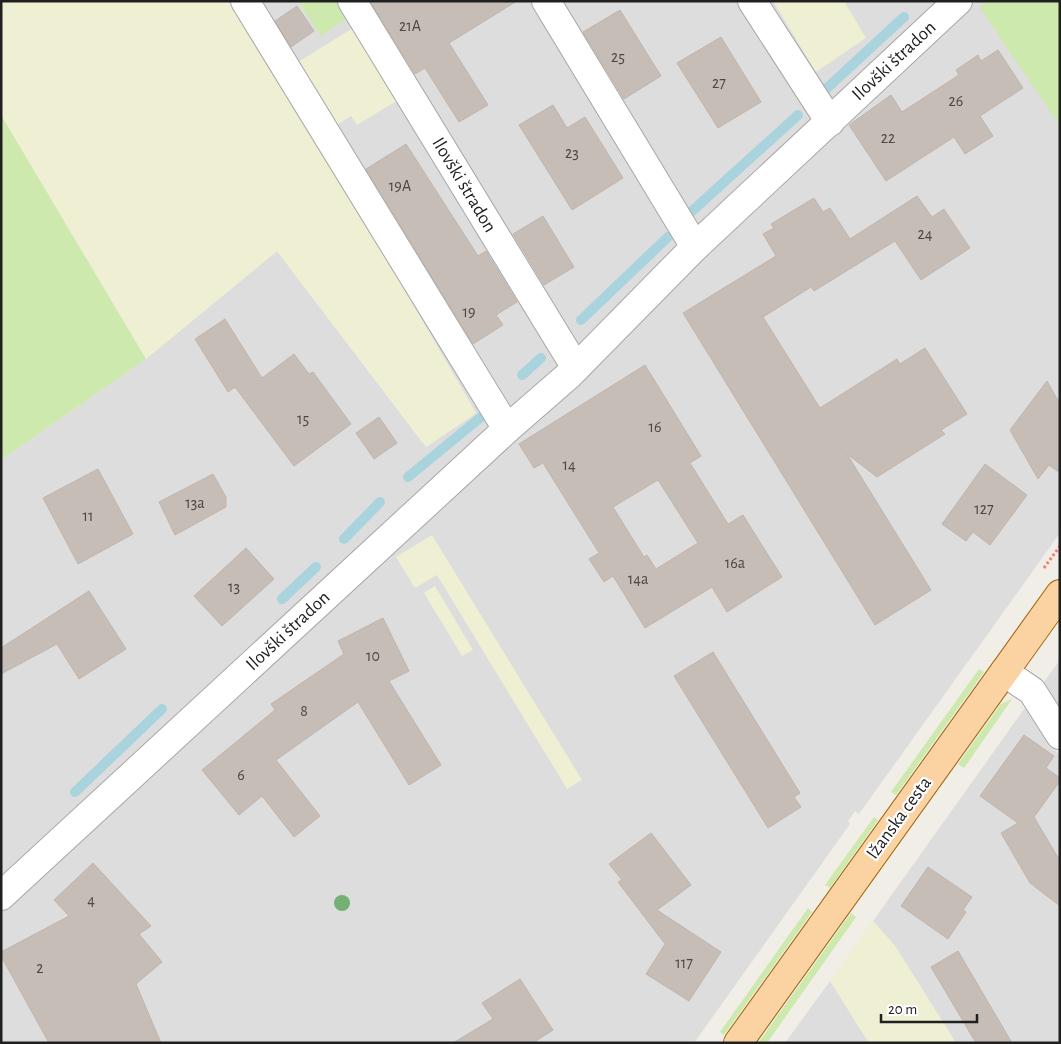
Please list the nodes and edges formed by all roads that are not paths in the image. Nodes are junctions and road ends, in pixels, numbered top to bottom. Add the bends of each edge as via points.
1 (245, 1) edge
2 (352, 1) edge
3 (546, 1) edge
4 (752, 1) edge
5 (958, 1) edge
6 (830, 122) junction
7 (696, 247) junction
8 (576, 368) junction
9 (506, 429) junction
10 (1060, 594) edge
11 (1004, 672) junction
12 (1060, 735) edge
13 (1, 896) edge
14 (738, 1043) edge

1 - 9 street
2 - 8 street, Ilovški štradon
3 - 7 street
4 - 6 street
5 - 6 street, Ilovški štradon
6 - 7 street, Ilovški štradon
7 - 8 street, Ilovški štradon
8 - 9 street, Ilovški štradon
9 - 13 street, Ilovški štradon
10 - 11 main road, Ižanska cesta
11 - 12 street via 1032,691
11 - 14 main road, Ižanska cesta

